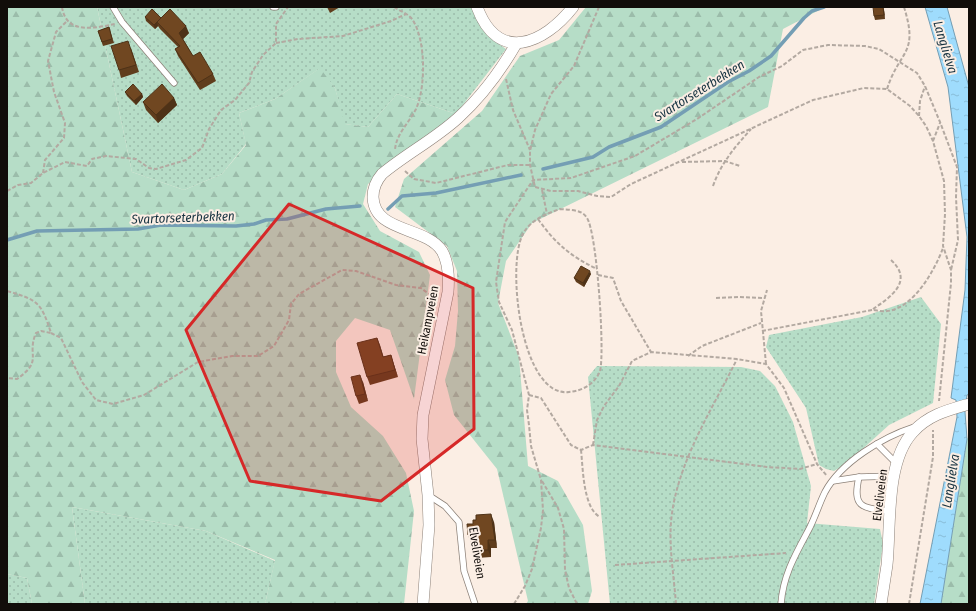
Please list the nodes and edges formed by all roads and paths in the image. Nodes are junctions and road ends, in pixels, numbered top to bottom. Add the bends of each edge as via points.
1 (62, 7) edge
2 (113, 7) edge
3 (288, 7) edge
4 (394, 7) edge
5 (477, 7) edge
6 (573, 7) edge
7 (599, 7) edge
8 (904, 7) edge
9 (406, 14) junction
10 (67, 21) junction
11 (122, 22) junction
12 (276, 43) junction
13 (516, 44) junction
14 (901, 61) junction
15 (503, 64) junction
16 (174, 83) dead end
17 (926, 86) junction
18 (887, 89) junction
19 (920, 116) junction
20 (940, 122) junction
21 (754, 127) junction
22 (933, 141) junction
23 (530, 151) junction
24 (398, 161) junction
25 (725, 161) junction
26 (681, 162) junction
27 (530, 166) junction
28 (740, 166) dead end
29 (43, 173) junction
30 (534, 180) junction
31 (713, 186) dead end
32 (542, 190) junction
33 (7, 192) edge
34 (547, 214) junction
35 (538, 219) junction
36 (943, 246) junction
37 (891, 260) dead end
38 (597, 269) junction
39 (951, 270) junction
40 (598, 275) junction
41 (767, 290) dead end
42 (7, 291) edge
43 (716, 298) dead end
44 (765, 298) junction
45 (872, 310) junction
46 (441, 323) junction
47 (761, 323) junction
48 (762, 331) junction
49 (51, 333) junction
50 (651, 352) junction
51 (688, 356) junction
52 (737, 359) junction
53 (766, 364) junction
54 (7, 378) edge
55 (529, 395) junction
56 (969, 404) edge
57 (948, 410) junction
58 (930, 418) junction
59 (920, 425) junction
60 (877, 444) junction
61 (593, 445) junction
62 (581, 450) junction
63 (688, 456) junction
64 (816, 464) junction
65 (897, 464) junction
66 (894, 476) junction
67 (860, 477) junction
68 (541, 480) junction
69 (832, 481) junction
70 (428, 495) junction
71 (891, 511) junction
72 (600, 517) dead end
73 (795, 553) junction
74 (672, 559) junction
75 (615, 565) dead end
76 (423, 604) edge
77 (475, 604) edge
78 (514, 604) edge
79 (577, 604) edge
80 (676, 604) edge
81 (781, 604) edge
82 (881, 604) edge
83 (909, 604) edge

1 - 10 path
2 - 11 lane
3 - 12 path via 276,24
4 - 9 path
5 - 13 street via 489,28
6 - 13 street via 549,32
7 - 23 path via 574,66 556,88 544,109
8 - 14 path via 911,39
9 - 12 path via 343,36
9 - 24 path via 413,20 417,31 423,59 423,77 416,108 396,142 395,155
10 - 11 path via 74,26 92,29
10 - 29 path via 56,32 48,61 54,92 65,123 64,138 45,160
11 - 16 lane
12 - 29 path via 263,55 252,72 249,83 221,110 209,129 202,148 186,160 156,169 149,168 136,159 106,156 92,159 87,166 65,162
13 - 15 street, Heikampveien
14 - 17 path via 917,73
14 - 18 path via 891,76
14 - 30 path via 879,49 865,46 828,45 803,50 782,66 759,77 697,119 635,156 571,178
15 - 23 path via 513,110
15 - 24 street, Heikampveien via 458,119
17 - 19 path via 920,101
17 - 20 path
18 - 19 path
18 - 21 path via 864,88 813,100
19 - 22 path
20 - 22 path
20 - 39 path via 957,167 958,240
21 - 25 path via 732,149
21 - 26 path
22 - 36 path via 944,181
23 - 27 path
24 - 27 path via 414,179 436,183 508,165
24 - 46 street, Heikampveien via 379,178 374,188 374,202 379,213 390,223 431,240 442,250 449,283
25 - 26 path
25 - 28 path
25 - 31 path
26 - 32 path via 631,184 612,197 578,191
27 - 30 path
29 - 33 path via 31,183 18,185
30 - 32 path via 535,187
30 - 55 path via 505,222 496,282 499,302 512,330
32 - 34 path
34 - 35 path
34 - 38 path via 560,210 576,210 587,217 592,229
35 - 38 path via 564,250
35 - 40 path via 523,233 519,244 515,282 519,317 530,355 538,375 552,389 577,391 592,382 599,372 603,345
36 - 39 path
36 - 45 path via 936,265 920,289 904,306 887,311
37 - 45 path via 900,272 899,287
38 - 40 path
39 - 57 path via 939,400
40 - 50 path via 614,278 621,301
41 - 44 path
42 - 49 path via 30,298 44,311
43 - 44 path
44 - 47 path
45 - 48 path
46 - 49 path via 430,295 421,288 396,285 356,270 342,270 299,294 291,304 289,320 274,346 258,356 232,356 198,362 144,394 113,404 96,400 82,382 61,338
46 - 70 street, Heikampveien via 423,415 422,439
47 - 48 path
47 - 51 path via 702,346
48 - 53 path
49 - 54 path via 36,333 32,341 33,360 29,370 17,379
50 - 51 path
50 - 61 path via 632,361 620,386 604,406 597,420
51 - 52 path
52 - 53 path
52 - 63 path
53 - 64 path via 784,388
55 - 62 path via 541,398 567,440
55 - 68 path via 531,446
56 - 57 street, Elveliveien
57 - 58 street, Elveliveien
58 - 59 street, Elveliveien
58 - 83 path via 933,428 933,457
59 - 60 lane via 899,431
59 - 65 street, Elveliveien via 905,443
60 - 65 lane
60 - 69 lane
61 - 62 path
61 - 63 path
62 - 72 path via 590,506
63 - 64 path via 767,467 800,469
63 - 74 path via 673,512
64 - 69 path
65 - 66 street, Elveliveien
66 - 67 lane
66 - 71 street, Elveliveien
67 - 69 lane
67 - 71 lane via 856,492 858,500 866,507
68 - 78 path via 541,528 532,569
68 - 79 path via 558,508 564,529 564,570
69 - 73 lane
70 - 76 street, Heikampveien via 429,525
70 - 77 lane, Elveliveien via 445,506 459,522 464,571
71 - 82 street, Elveliveien
73 - 74 path
73 - 81 lane via 783,584
74 - 75 path
74 - 80 path

